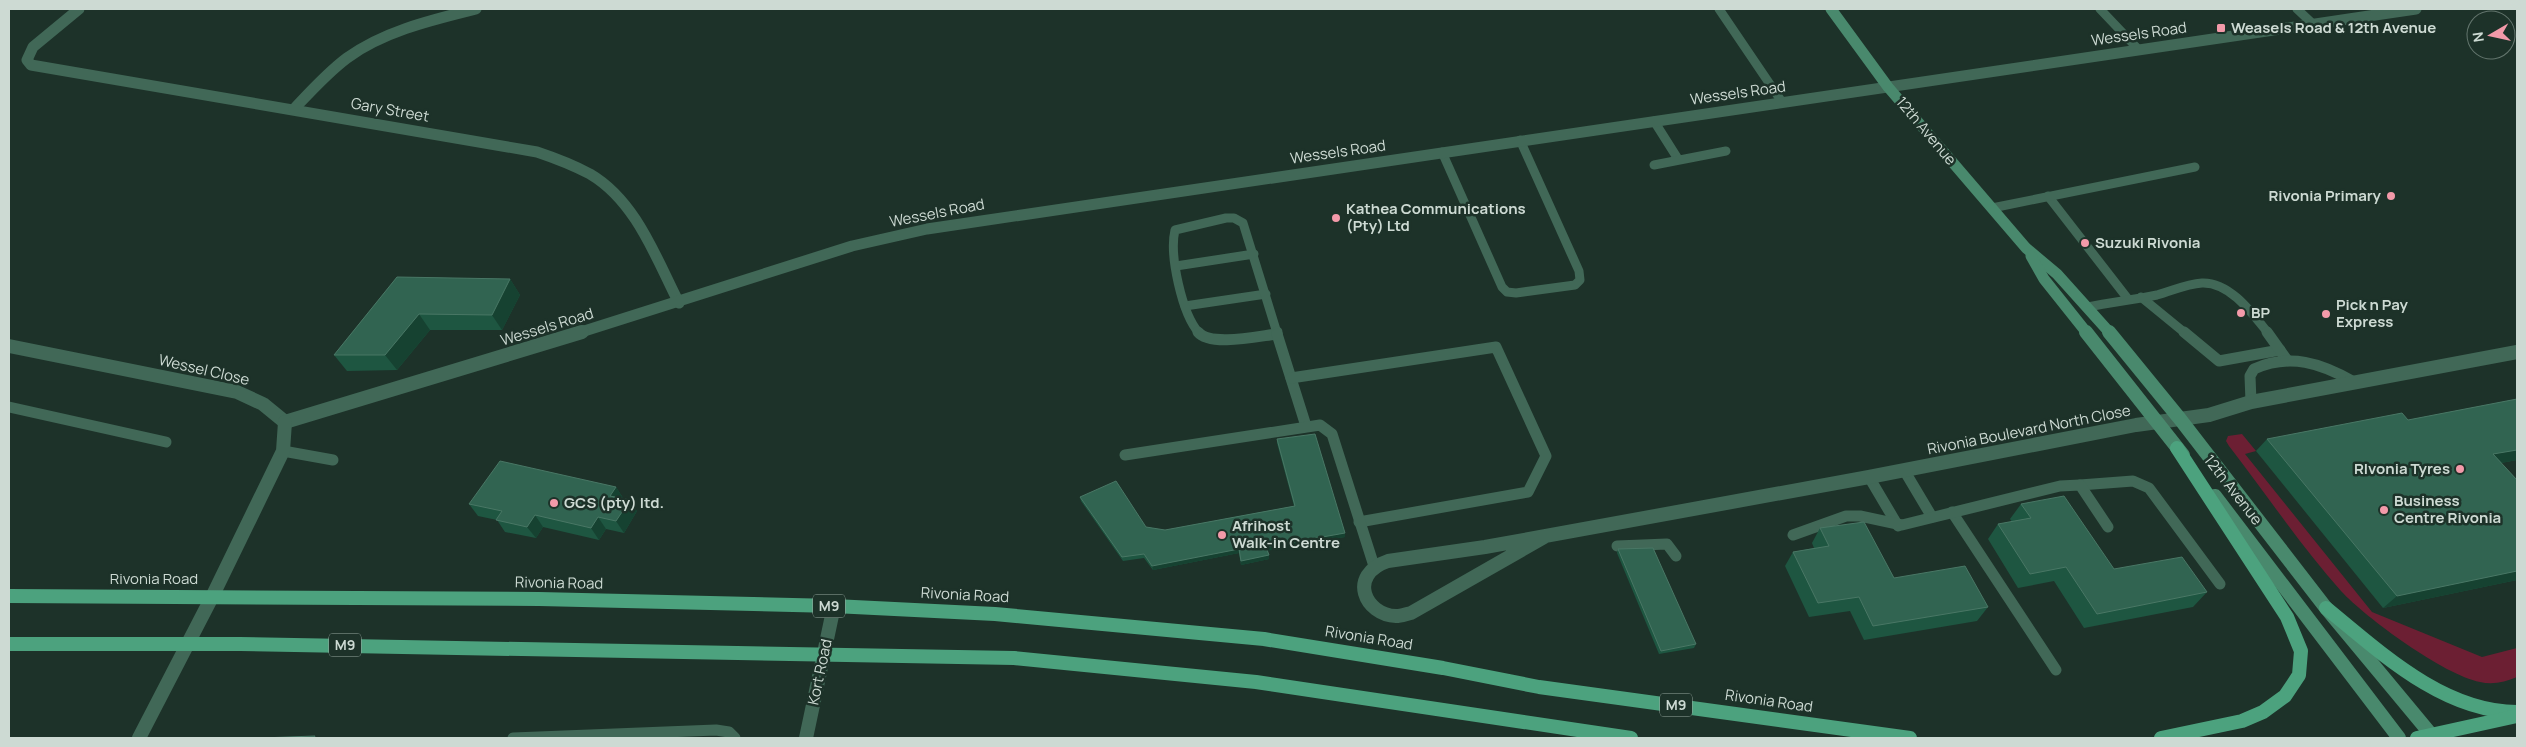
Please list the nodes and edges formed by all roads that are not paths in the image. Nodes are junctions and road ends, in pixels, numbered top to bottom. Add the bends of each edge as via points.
1 (79, 9) edge
2 (476, 9) edge
3 (1719, 9) edge
4 (1831, 9) edge
5 (2100, 9) edge
6 (2297, 9) edge
7 (2416, 9) edge
8 (2313, 24) junction
9 (2138, 49) junction
10 (1888, 87) junction
11 (1782, 102) junction
12 (294, 109) junction
13 (1654, 121) junction
14 (1520, 140) junction
15 (1726, 151) dead end
16 (1442, 152) junction
17 (1678, 159) junction
18 (1654, 165) dead end
19 (2195, 167) dead end
20 (2048, 196) junction
21 (1992, 208) junction
22 (2026, 248) junction
23 (1254, 254) junction
24 (1176, 266) junction
25 (1266, 294) junction
26 (2141, 297) junction
27 (2128, 299) junction
28 (679, 303) junction
29 (1185, 306) junction
30 (2088, 307) junction
31 (1278, 334) junction
32 (9, 346) edge
33 (2280, 350) junction
34 (2517, 352) edge
35 (2287, 360) junction
36 (1292, 378) junction
37 (2354, 382) junction
38 (2251, 402) junction
39 (9, 407) edge
40 (2180, 419) junction
41 (285, 422) junction
42 (2157, 423) junction
43 (1306, 426) junction
44 (166, 442) dead end
45 (2177, 448) junction
46 (282, 451) junction
47 (1125, 455) dead end
48 (333, 460) dead end
49 (1904, 470) junction
50 (1869, 478) junction
51 (2080, 485) junction
52 (1952, 512) junction
53 (1932, 517) junction
54 (1359, 522) junction
55 (1898, 526) junction
56 (2108, 527) dead end
57 (1793, 535) dead end
58 (1546, 536) junction
59 (1617, 546) dead end
60 (1676, 556) dead end
61 (1374, 566) junction
62 (2220, 584) dead end
63 (9, 596) edge
64 (212, 597) junction
65 (834, 606) junction
66 (2326, 608) junction
67 (189, 643) junction
68 (9, 644) edge
69 (824, 652) junction
70 (2056, 670) dead end
71 (2517, 712) edge
72 (2517, 716) edge
73 (2433, 737) edge
74 (139, 738) edge
75 (513, 738) edge
76 (735, 738) edge
77 (806, 738) edge
78 (1631, 738) edge
79 (1910, 738) edge
80 (2161, 738) edge
81 (2399, 738) edge
82 (2416, 738) edge

1 - 12 street, Gary Street via 33,47 27,60 31,65
2 - 12 street via 409,28 369,45 332,70
3 - 11 lane
4 - 10 main road, 12th Avenue
5 - 9 lane
6 - 8 lane
7 - 8 street, Wessels Road
8 - 9 street, Wessels Road
9 - 10 street, Wessels Road
10 - 11 street, Wessels Road
10 - 21 main road, 12th Avenue
11 - 13 street, Wessels Road
12 - 28 street, Gary Street via 537,152 572,163 610,187 624,201
13 - 14 street, Wessels Road
13 - 17 lane
14 - 16 street, Wessels Road
14 - 16 lane via 1579,271 1580,280 1575,285 1516,293 1507,292 1502,287
15 - 17 lane
16 - 28 street, Wessels Road via 927,229 852,246
17 - 18 lane
19 - 20 lane
20 - 21 lane
20 - 27 lane
21 - 22 main road, 12th Avenue
22 - 30 main road, 12th Avenue via 2057,274
22 - 42 main road, 12th Avenue via 2044,279
23 - 24 lane
23 - 24 lane via 1243,223 1226,218 1175,230 1172,239
23 - 25 lane
24 - 29 lane
25 - 29 lane
25 - 31 lane
26 - 27 lane
26 - 33 lane via 2219,361
26 - 33 lane via 2196,284 2215,285 2241,304
27 - 30 lane
28 - 41 street, Wessels Road
29 - 31 lane via 1196,332 1208,339
30 - 40 main road, 12th Avenue
31 - 36 lane
32 - 41 street, Wessel Close via 237,392 263,404
33 - 35 lane
34 - 37 street, Rivonia Boulevard North Close
35 - 37 lane via 2318,363
35 - 38 lane via 2262,364 2254,369 2250,376
36 - 43 lane
36 - 54 lane via 1496,347 1546,456 1528,492
37 - 38 street, Rivonia Boulevard North Close
38 - 40 street, Rivonia Boulevard North Close via 2209,415
39 - 44 lane
40 - 42 street, Rivonia Boulevard North Close
40 - 66 main road, 12th Avenue
41 - 46 street
42 - 45 main road, 12th Avenue
42 - 49 street, Rivonia Boulevard North Close
43 - 47 lane
43 - 54 lane via 1320,425 1332,434
45 - 80 main road via 2287,617 2301,651 2298,674 2285,696 2263,712 2242,721
45 - 81 main road, 12th Avenue
46 - 48 lane
46 - 64 street
49 - 50 street, Rivonia Boulevard North Close
49 - 53 lane
50 - 55 lane
50 - 58 street, Rivonia Boulevard North Close
51 - 52 lane via 2060,486
51 - 56 lane
51 - 62 lane via 2133,481 2149,488
52 - 53 lane
52 - 70 lane
53 - 55 lane
54 - 61 lane
55 - 57 lane via 1860,516 1846,516
58 - 61 street, Rivonia Boulevard North Close via 1388,561
58 - 61 street, Rivonia Boulevard North Close via 1411,613 1396,616 1373,606 1365,596 1363,583
59 - 60 lane via 1667,544
63 - 64 main road, Rivonia Road / M9
64 - 65 main road, Rivonia Road / M9 via 539,599
64 - 67 street
65 - 69 street, Kort Road
65 - 79 main road, Rivonia Road / M9 via 995,614 1264,639 1539,687
66 - 71 main road via 2393,660 2464,702 2492,711
66 - 73 main road, 12th Avenue
67 - 68 main road, M9
67 - 69 main road, M9
67 - 74 street
69 - 77 street, Kort Road
69 - 78 main road, M9 via 1014,658 1100,665 1256,682
72 - 73 main road
73 - 82 main road
75 - 76 lane via 716,730 729,732

